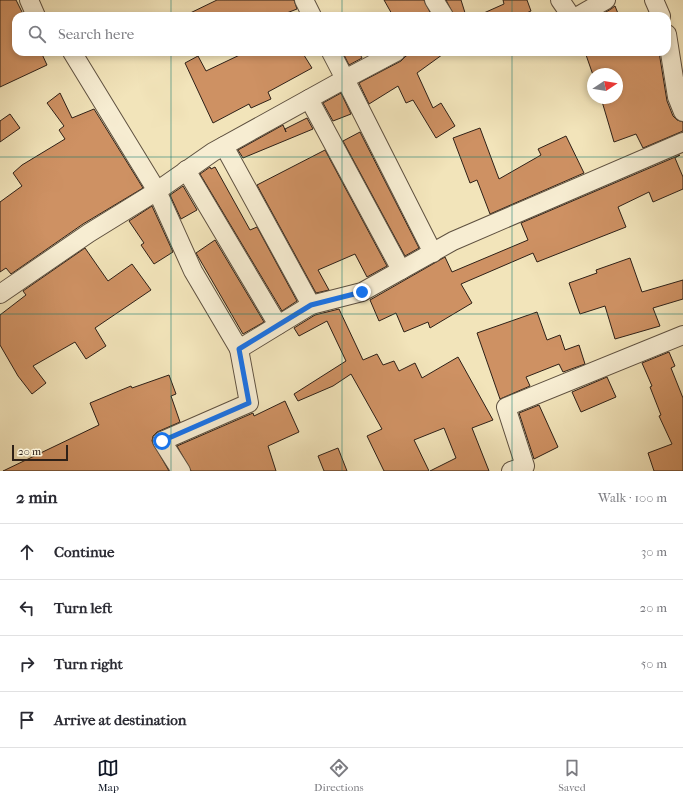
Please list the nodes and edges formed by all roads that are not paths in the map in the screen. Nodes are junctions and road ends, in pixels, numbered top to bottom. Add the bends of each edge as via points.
1 (29, 0) edge
2 (304, 0) edge
3 (434, 0) edge
4 (560, 0) edge
5 (606, 0) edge
6 (654, 0) edge
7 (34, 12) edge
8 (310, 12) edge
9 (442, 12) edge
10 (568, 12) edge
11 (585, 12) edge
12 (659, 12) edge
13 (74, 56) edge
14 (333, 56) edge
15 (388, 56) edge
16 (670, 56) edge
17 (345, 79) junction
18 (309, 99) junction
19 (683, 112) edge
20 (683, 142) edge
21 (224, 146) junction
22 (186, 170) junction
23 (157, 191) junction
24 (433, 253) junction
25 (401, 270) junction
26 (0, 294) edge
27 (311, 305) junction
28 (278, 325) junction
29 (683, 335) edge
30 (239, 349) junction
31 (181, 471) edge
32 (511, 471) edge

1 - 7 street
2 - 8 street
3 - 9 street
4 - 10 street
5 - 11 street
6 - 12 street
13 - 23 street
14 - 17 street
15 - 17 street
16 - 19 street via 677,97
17 - 18 street
17 - 24 street
18 - 21 street
18 - 25 street
20 - 24 street via 453,241
21 - 22 street
21 - 27 street
22 - 23 street
22 - 28 street
23 - 26 street via 89,233
23 - 30 street via 193,271
24 - 25 street
25 - 27 street via 362,292
27 - 28 street
28 - 30 street
29 - 32 street via 506,407 524,466
30 - 31 street via 249,403 162,441

